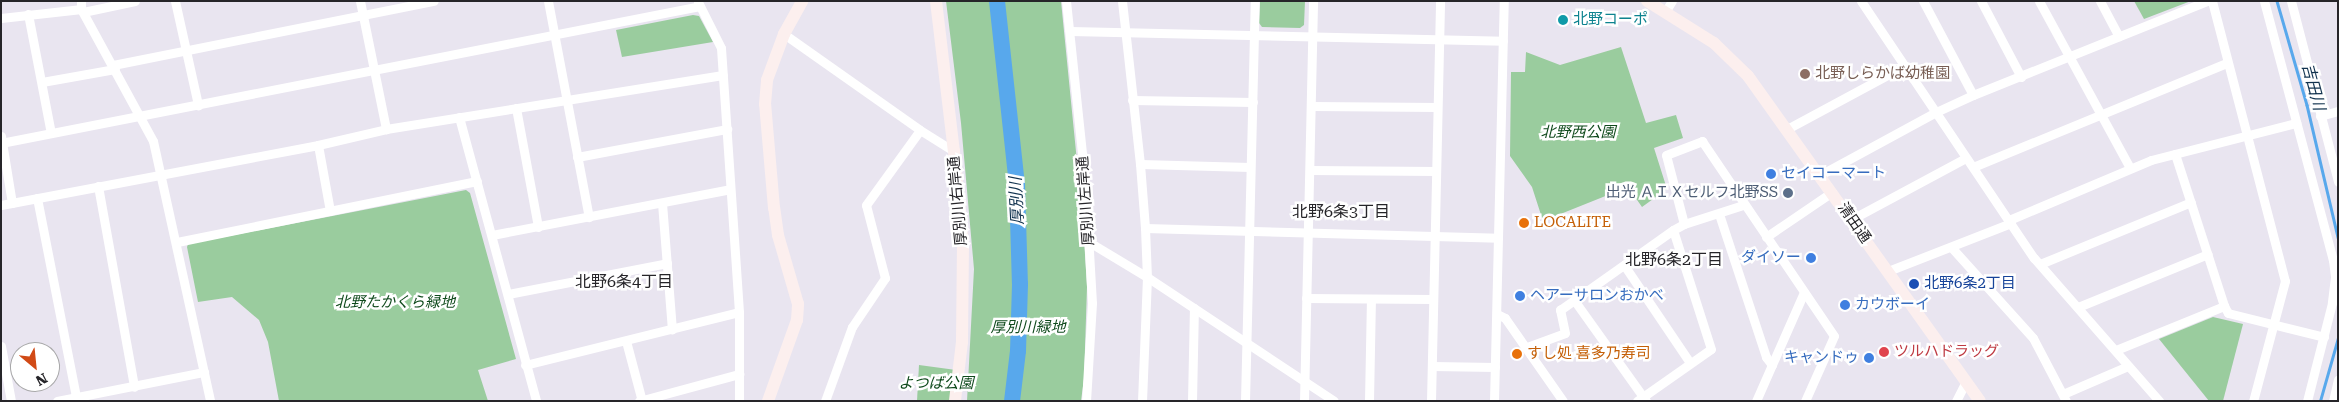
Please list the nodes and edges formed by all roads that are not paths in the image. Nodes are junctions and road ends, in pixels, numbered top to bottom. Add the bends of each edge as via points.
1 (135, 1) edge
2 (175, 1) edge
3 (360, 1) edge
4 (434, 1) edge
5 (548, 1) edge
6 (936, 1) edge
7 (1066, 1) edge
8 (1122, 1) edge
9 (1255, 1) edge
10 (1313, 1) edge
11 (1440, 1) edge
12 (1504, 1) edge
13 (1647, 1) edge
14 (1923, 1) edge
15 (1981, 1) edge
16 (2039, 1) edge
17 (2100, 1) edge
18 (2207, 1) edge
19 (2212, 1) edge
20 (2264, 1) edge
21 (2291, 1) edge
22 (1864, 2) edge
23 (699, 4) edge
24 (798, 4) edge
25 (1668, 6) edge
26 (82, 7) edge
27 (28, 14) junction
28 (362, 14) junction
29 (1, 18) edge
30 (1070, 30) junction
31 (1125, 32) junction
32 (784, 34) junction
33 (554, 35) junction
34 (1254, 36) junction
35 (2119, 36) junction
36 (1313, 37) junction
37 (1439, 40) junction
38 (1503, 41) junction
39 (185, 50) junction
40 (2070, 57) junction
41 (2227, 63) junction
42 (1904, 66) junction
43 (114, 67) junction
44 (373, 69) junction
45 (723, 76) junction
46 (2021, 77) junction
47 (42, 82) junction
48 (1973, 96) junction
49 (1132, 100) junction
50 (566, 101) junction
51 (1253, 102) junction
52 (198, 104) junction
53 (1312, 106) junction
54 (1437, 106) junction
55 (516, 108) junction
56 (2338, 111) edge
57 (1936, 112) junction
58 (2101, 115) junction
59 (141, 116) junction
60 (2320, 116) junction
61 (459, 117) junction
62 (2296, 123) junction
63 (386, 129) junction
64 (727, 129) junction
65 (1787, 129) junction
66 (920, 130) junction
67 (52, 133) junction
68 (2247, 135) junction
69 (2, 141) edge
70 (318, 144) junction
71 (954, 151) junction
72 (2175, 154) junction
73 (577, 158) junction
74 (1966, 158) junction
75 (1140, 164) junction
76 (1973, 166) junction
77 (1250, 167) junction
78 (2130, 168) junction
79 (1310, 170) junction
80 (1436, 171) junction
81 (162, 174) junction
82 (1820, 174) junction
83 (477, 181) junction
84 (2338, 182) edge
85 (98, 186) junction
86 (730, 189) junction
87 (1832, 192) junction
88 (37, 198) junction
89 (2191, 202) junction
90 (12, 203) junction
91 (662, 203) junction
92 (1, 205) edge
93 (1743, 205) junction
94 (330, 211) junction
95 (1719, 214) junction
96 (589, 217) junction
97 (1852, 219) junction
98 (2010, 222) junction
99 (1684, 224) junction
100 (538, 227) junction
101 (1145, 228) junction
102 (1673, 230) junction
103 (1249, 232) junction
104 (1306, 233) junction
105 (492, 236) junction
106 (1434, 236) junction
107 (1766, 237) junction
108 (1498, 238) junction
109 (177, 242) junction
110 (1089, 242) junction
111 (1952, 248) junction
112 (2208, 254) junction
113 (667, 263) junction
114 (2040, 264) junction
115 (1624, 265) junction
116 (1888, 271) junction
117 (1147, 278) junction
118 (1804, 292) junction
119 (508, 294) junction
120 (1306, 298) junction
121 (1371, 299) junction
122 (1432, 299) junction
123 (1574, 300) junction
124 (2224, 306) junction
125 (2078, 307) junction
126 (1194, 308) junction
127 (739, 312) junction
128 (1497, 314) junction
129 (2274, 324) junction
130 (672, 330) junction
131 (2324, 337) junction
132 (626, 341) junction
133 (1247, 342) junction
134 (1, 346) edge
135 (1526, 347) junction
136 (2116, 350) junction
137 (1690, 364) junction
138 (525, 365) junction
139 (1772, 365) junction
140 (1432, 366) junction
141 (2128, 366) junction
142 (1495, 367) junction
143 (204, 372) junction
144 (739, 374) junction
145 (2338, 380) edge
146 (1304, 381) junction
147 (1966, 381) junction
148 (134, 387) junction
149 (76, 397) junction
150 (2064, 398) edge
151 (1642, 399) edge
152 (826, 400) edge
153 (11, 401) edge
154 (57, 401) edge
155 (210, 401) edge
156 (536, 401) edge
157 (641, 401) edge
158 (739, 401) edge
159 (768, 401) edge
160 (837, 401) edge
161 (955, 401) edge
162 (1086, 401) edge
163 (1142, 401) edge
164 (1192, 401) edge
165 (1245, 401) edge
166 (1304, 401) edge
167 (1334, 401) edge
168 (1369, 401) edge
169 (1431, 401) edge
170 (1494, 401) edge
171 (1563, 401) edge
172 (1756, 401) edge
173 (1805, 401) edge
174 (1956, 401) edge
175 (1980, 401) edge
176 (2159, 401) edge
177 (2253, 401) edge
178 (2307, 401) edge
179 (2333, 401) edge

1 - 26 street
2 - 39 street
3 - 28 street
4 - 28 street
5 - 33 street
6 - 71 street, 厚別川右岸通
7 - 30 street, 厚別川左岸通
8 - 31 street
9 - 34 street
10 - 36 street
11 - 37 street
12 - 38 street
13 - 25 street, 清田通
14 - 48 street
15 - 46 street
16 - 40 street
17 - 35 street
18 - 35 street
19 - 41 street
20 - 62 street
21 - 60 street
22 - 42 street
23 - 33 street
23 - 45 street via 720,48
24 - 32 street
25 - 65 street, 清田通 via 1732,59 1763,94
26 - 27 street
26 - 43 street
27 - 29 street
27 - 47 street
28 - 39 street
28 - 44 street
30 - 31 street
30 - 110 street, 厚別川左岸通
31 - 34 street
31 - 49 street
32 - 66 street
32 - 159 street via 767,80 765,104 778,235 798,304 798,320
33 - 44 street
33 - 50 street
34 - 36 street
34 - 51 street
35 - 40 street
36 - 37 street
36 - 53 street
37 - 38 street
37 - 54 street
38 - 108 street
39 - 43 street
39 - 52 street
40 - 46 street
40 - 58 street
41 - 58 street
41 - 68 street
42 - 57 street
42 - 65 street
43 - 47 street
43 - 59 street
44 - 52 street
44 - 63 street
45 - 50 street
45 - 64 street
46 - 48 street
47 - 67 street
48 - 57 street
49 - 51 street
49 - 75 street
50 - 55 street
50 - 73 street
51 - 77 street
52 - 59 street
53 - 54 street
53 - 79 street
54 - 80 street
55 - 61 street
55 - 100 street
56 - 60 street
57 - 74 street
57 - 82 street
58 - 76 street
58 - 78 street
59 - 67 street
59 - 81 street via 154,141
60 - 84 street
61 - 63 street
61 - 83 street
62 - 68 street
62 - 131 street via 2334,268 2335,290
63 - 70 street
64 - 73 street
64 - 86 street
65 - 82 street, 清田通
66 - 71 street
66 - 152 street via 866,205 885,278 852,327
67 - 69 street
68 - 72 street
68 - 129 street via 2283,271 2282,292
69 - 90 street
70 - 81 street
70 - 94 street
71 - 161 street, 厚別川右岸通 via 962,245 962,342
72 - 78 street
72 - 89 street
73 - 96 street
74 - 76 street
74 - 97 street
75 - 77 street
75 - 101 street
76 - 98 street
77 - 103 street
78 - 98 street
79 - 80 street
79 - 104 street
80 - 106 street
81 - 85 street
81 - 109 street
82 - 87 street, 清田通
83 - 94 street
83 - 105 street
85 - 88 street
85 - 148 street
86 - 91 street
86 - 127 street
87 - 97 street, 清田通
87 - 107 street
88 - 90 street
88 - 149 street
89 - 112 street
89 - 114 street
90 - 92 street
91 - 96 street
91 - 113 street
93 - 95 street
93 - 99 street via 1702,141 1666,155
93 - 107 street
94 - 109 street
95 - 99 street
95 - 139 street via 1766,357
96 - 100 street
97 - 116 street, 清田通
98 - 111 street
98 - 114 street
99 - 102 street
100 - 105 street
101 - 103 street
101 - 117 street
102 - 115 street
102 - 137 street via 1712,349
103 - 104 street
103 - 133 street
104 - 106 street
104 - 120 street
105 - 119 street
106 - 108 street
106 - 122 street
107 - 118 street
108 - 128 street
109 - 143 street
110 - 117 street
110 - 162 street, 厚別川左岸通 via 1092,303
111 - 116 street
111 - 150 street via 2033,338
112 - 124 street
112 - 125 street
113 - 119 street
113 - 130 street
114 - 125 street
115 - 123 street
115 - 137 street
116 - 147 street, 清田通
117 - 126 street
117 - 163 street
118 - 139 street
118 - 173 street via 1834,336
119 - 138 street
120 - 121 street
120 - 146 street
121 - 122 street
121 - 168 street
122 - 140 street
123 - 135 street via 1560,310 1565,333
123 - 151 street
124 - 129 street via 2228,313
124 - 136 street
125 - 136 street
126 - 133 street
126 - 164 street
127 - 130 street
127 - 144 street
128 - 135 street via 1505,318
128 - 142 street
129 - 131 street
129 - 177 street
130 - 132 street
131 - 178 street
132 - 138 street
132 - 157 street
133 - 146 street
133 - 165 street
134 - 153 street
135 - 171 street
136 - 141 street
137 - 151 street
138 - 156 street
139 - 172 street
140 - 142 street
140 - 169 street
141 - 150 street
141 - 176 street
142 - 170 street
143 - 148 street
143 - 155 street
144 - 157 street
144 - 158 street
145 - 179 street
146 - 166 street
146 - 167 street
147 - 174 street
147 - 175 street, 清田通
148 - 149 street
149 - 154 street
152 - 160 street

